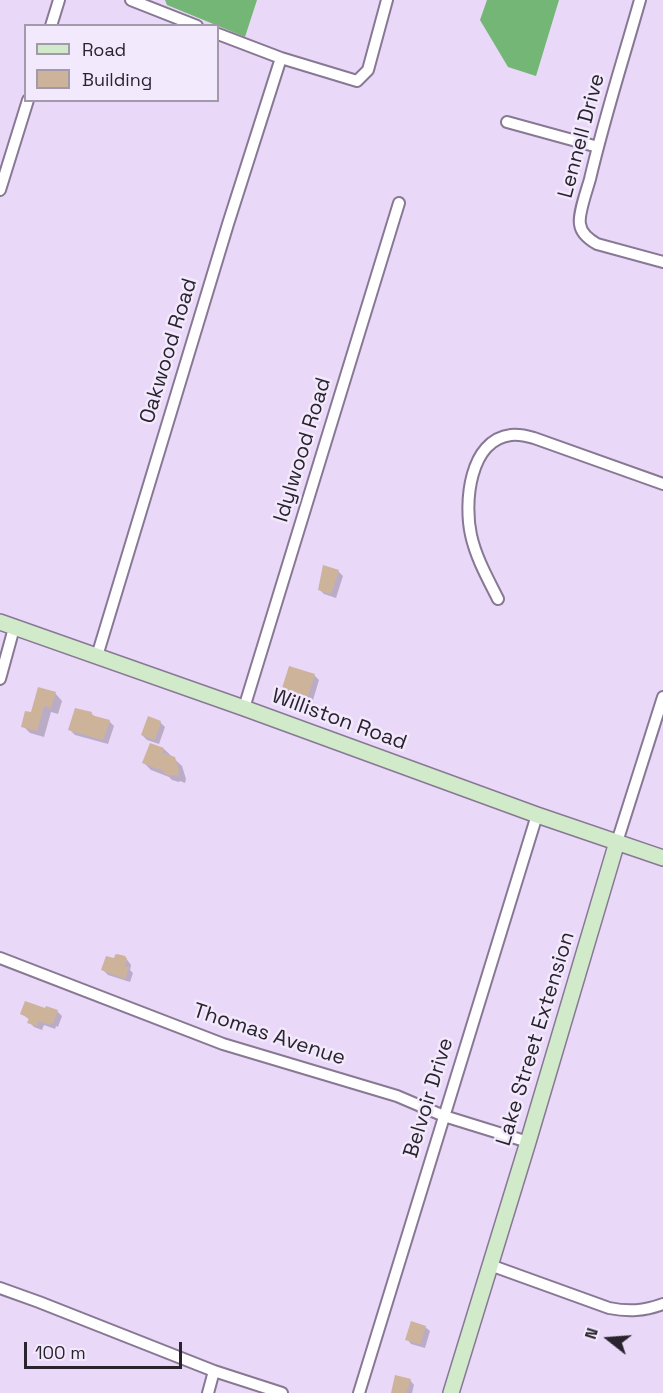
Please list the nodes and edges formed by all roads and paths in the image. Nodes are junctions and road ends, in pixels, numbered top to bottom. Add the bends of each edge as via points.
1 (59, 0) edge
2 (131, 0) edge
3 (387, 0) edge
4 (640, 0) edge
5 (149, 3) edge
6 (52, 24) edge
7 (192, 24) edge
8 (219, 34) edge
9 (281, 58) junction
10 (27, 102) edge
11 (507, 122) dead end
12 (598, 147) junction
13 (0, 190) edge
14 (399, 203) dead end
15 (663, 262) edge
16 (663, 484) edge
17 (498, 599) dead end
18 (7, 625) edge
19 (97, 657) junction
20 (0, 679) edge
21 (663, 697) edge
22 (244, 708) junction
23 (537, 815) junction
24 (617, 842) junction
25 (663, 858) edge
26 (0, 958) edge
27 (444, 1116) junction
28 (528, 1142) junction
29 (490, 1265) junction
30 (0, 1288) edge
31 (663, 1304) edge
32 (214, 1371) junction
33 (208, 1393) edge
34 (282, 1393) edge
35 (359, 1393) edge
36 (451, 1393) edge

1 - 6 street
2 - 5 street
3 - 9 street via 368,70 357,81
4 - 12 street, Lennell Drive
5 - 7 street
8 - 9 street
9 - 19 street, Oakwood Road
10 - 13 street
11 - 12 street
12 - 15 street, Lennell Drive via 580,215 583,233 597,244
14 - 22 street, Idylwood Road
16 - 17 street via 534,438 510,435 498,439 487,447 474,468 468,512 477,555
18 - 19 main road, Williston Road
18 - 20 street
19 - 22 main road, Williston Road
21 - 24 street, Lake Street Extension
22 - 23 main road, Williston Road
23 - 24 main road, Williston Road
23 - 27 street, Belvoir Drive
24 - 25 main road, Williston Road
24 - 28 main road, Lake Street Extension
26 - 27 street, Thomas Avenue via 223,1044 397,1096
27 - 28 street, Thomas Avenue
27 - 35 street, Belvoir Drive
28 - 29 main road, Lake Street Extension
29 - 31 street via 609,1308 637,1311
29 - 36 main road, Lake Street Extension
30 - 32 street
32 - 33 street
32 - 34 street

